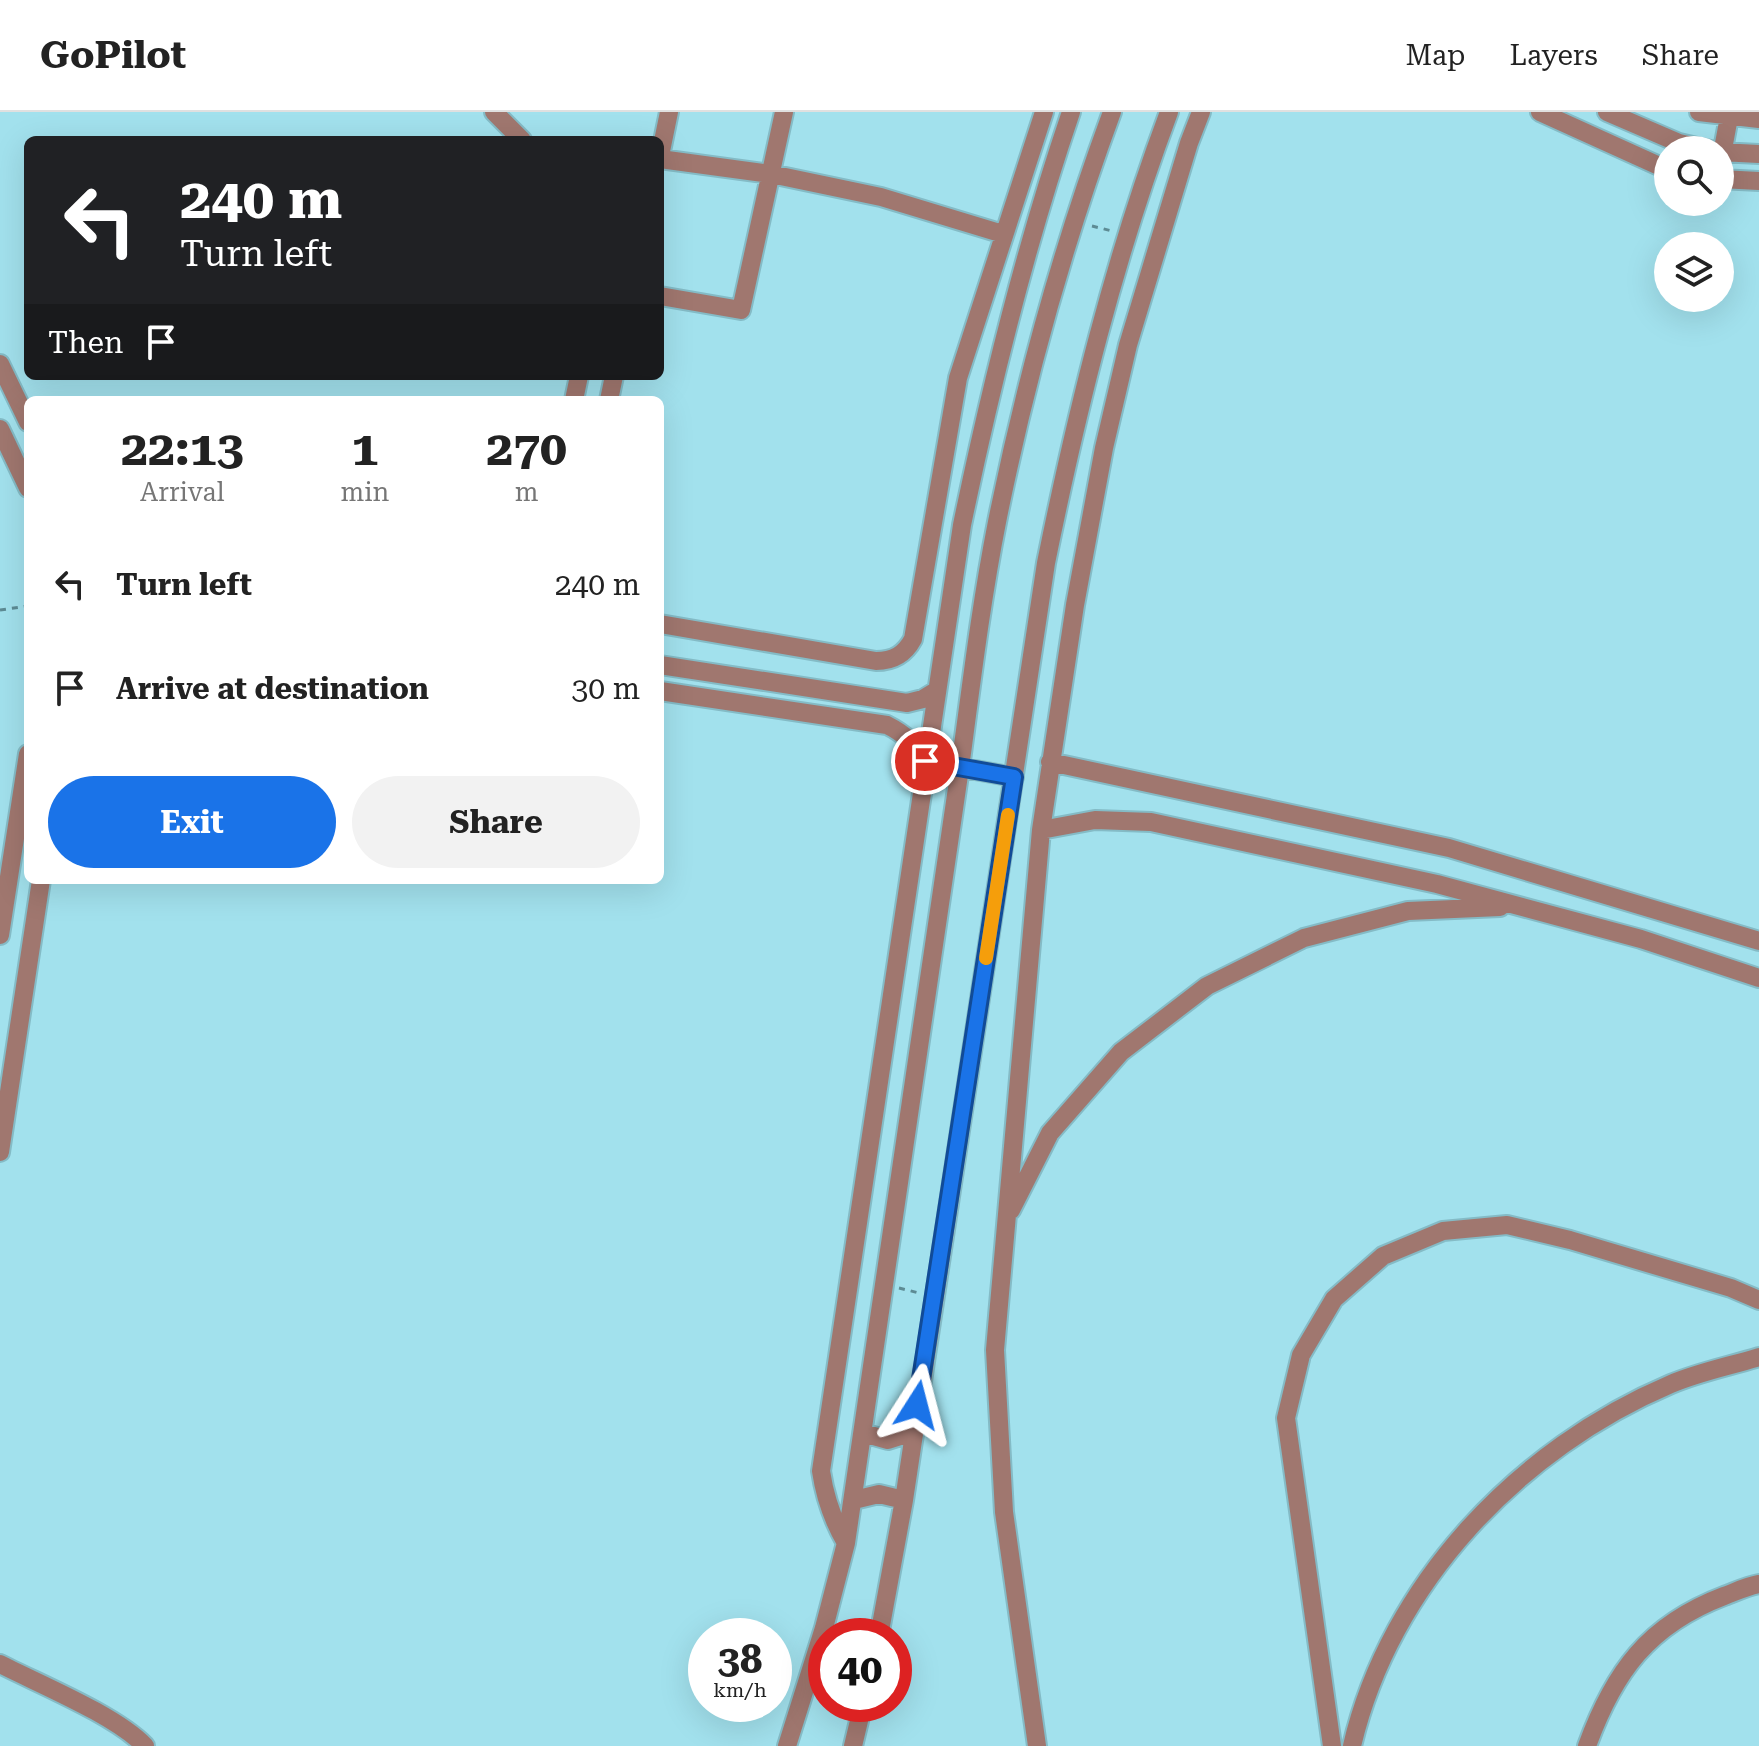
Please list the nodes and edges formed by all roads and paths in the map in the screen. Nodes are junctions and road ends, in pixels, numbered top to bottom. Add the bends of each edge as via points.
1 (494, 112) edge
2 (669, 112) edge
3 (784, 112) edge
4 (1044, 112) edge
5 (1071, 112) edge
6 (1112, 112) edge
7 (1169, 112) edge
8 (1201, 112) edge
9 (1540, 112) edge
10 (1607, 112) edge
11 (1698, 112) edge
12 (1729, 117) junction
13 (1759, 119) edge
14 (518, 136) edge
15 (1661, 136) edge
16 (1693, 136) edge
17 (1724, 136) edge
18 (664, 138) edge
19 (1759, 154) edge
20 (1734, 155) edge
21 (664, 159) edge
22 (1654, 164) edge
23 (771, 174) junction
24 (1734, 180) edge
25 (1759, 181) edge
26 (1075, 222) junction
27 (1003, 234) junction
28 (1127, 235) junction
29 (664, 297) edge
30 (0, 364) edge
31 (24, 414) edge
32 (0, 429) edge
33 (24, 480) edge
34 (24, 607) edge
35 (0, 610) edge
36 (664, 625) edge
37 (664, 666) edge
38 (936, 691) junction
39 (664, 692) edge
40 (925, 761) junction
41 (1050, 762) junction
42 (960, 768) junction
43 (1014, 777) junction
44 (24, 780) edge
45 (1041, 830) junction
46 (40, 884) edge
47 (1516, 906) junction
48 (0, 935) edge
49 (1759, 941) edge
50 (1759, 978) edge
51 (0, 1152) edge
52 (1006, 1220) junction
53 (885, 1285) junction
54 (934, 1296) junction
55 (1759, 1300) edge
56 (1759, 1357) edge
57 (913, 1432) junction
58 (863, 1433) junction
59 (854, 1500) junction
60 (904, 1500) junction
61 (846, 1543) junction
62 (1759, 1584) edge
63 (882, 1618) edge
64 (0, 1664) edge
65 (859, 1722) edge
66 (145, 1746) edge
67 (787, 1746) edge
68 (853, 1746) edge
69 (1037, 1746) edge
70 (1332, 1746) edge
71 (1352, 1746) edge
72 (1587, 1746) edge

1 - 14 street
2 - 18 street
3 - 23 street
4 - 27 street
5 - 38 street via 991,386
6 - 26 street
7 - 28 street
8 - 41 street via 1128,345 1104,448
9 - 22 street
10 - 15 street
11 - 12 street
11 - 16 street
12 - 13 street
12 - 17 street
19 - 20 street
21 - 23 street
23 - 27 street via 881,197
23 - 29 street via 741,310
24 - 25 street
26 - 28 path
26 - 42 street via 1024,401 997,522
27 - 36 street via 958,378 913,639 905,651 876,661
28 - 43 street via 1067,459
30 - 31 street
32 - 33 street
34 - 35 path
37 - 38 street via 907,703
38 - 40 street
39 - 40 street via 887,725 910,740
40 - 42 street
40 - 61 street via 821,1471 832,1519
41 - 45 street
41 - 49 street via 1449,848
42 - 43 street
42 - 53 street
43 - 54 street
44 - 48 street
45 - 47 street via 1095,820 1151,822
45 - 52 street
46 - 51 street
47 - 50 street
47 - 52 street via 1408,911 1304,938 1207,986 1121,1052 1050,1133
52 - 69 street via 995,1350 1001,1463
53 - 54 path
53 - 58 street
54 - 57 street
55 - 70 street via 1507,1225 1443,1231 1383,1256 1334,1299 1301,1355 1286,1418
56 - 71 street via 1672,1383 1584,1428 1506,1488 1458,1540 1416,1598 1382,1661
57 - 58 street via 888,1440
57 - 60 street
58 - 59 street
59 - 60 street via 879,1494
59 - 61 street
60 - 63 street
61 - 67 street
62 - 72 street via 1696,1607 1646,1644 1603,1703
64 - 66 street via 112,1721
65 - 68 street

